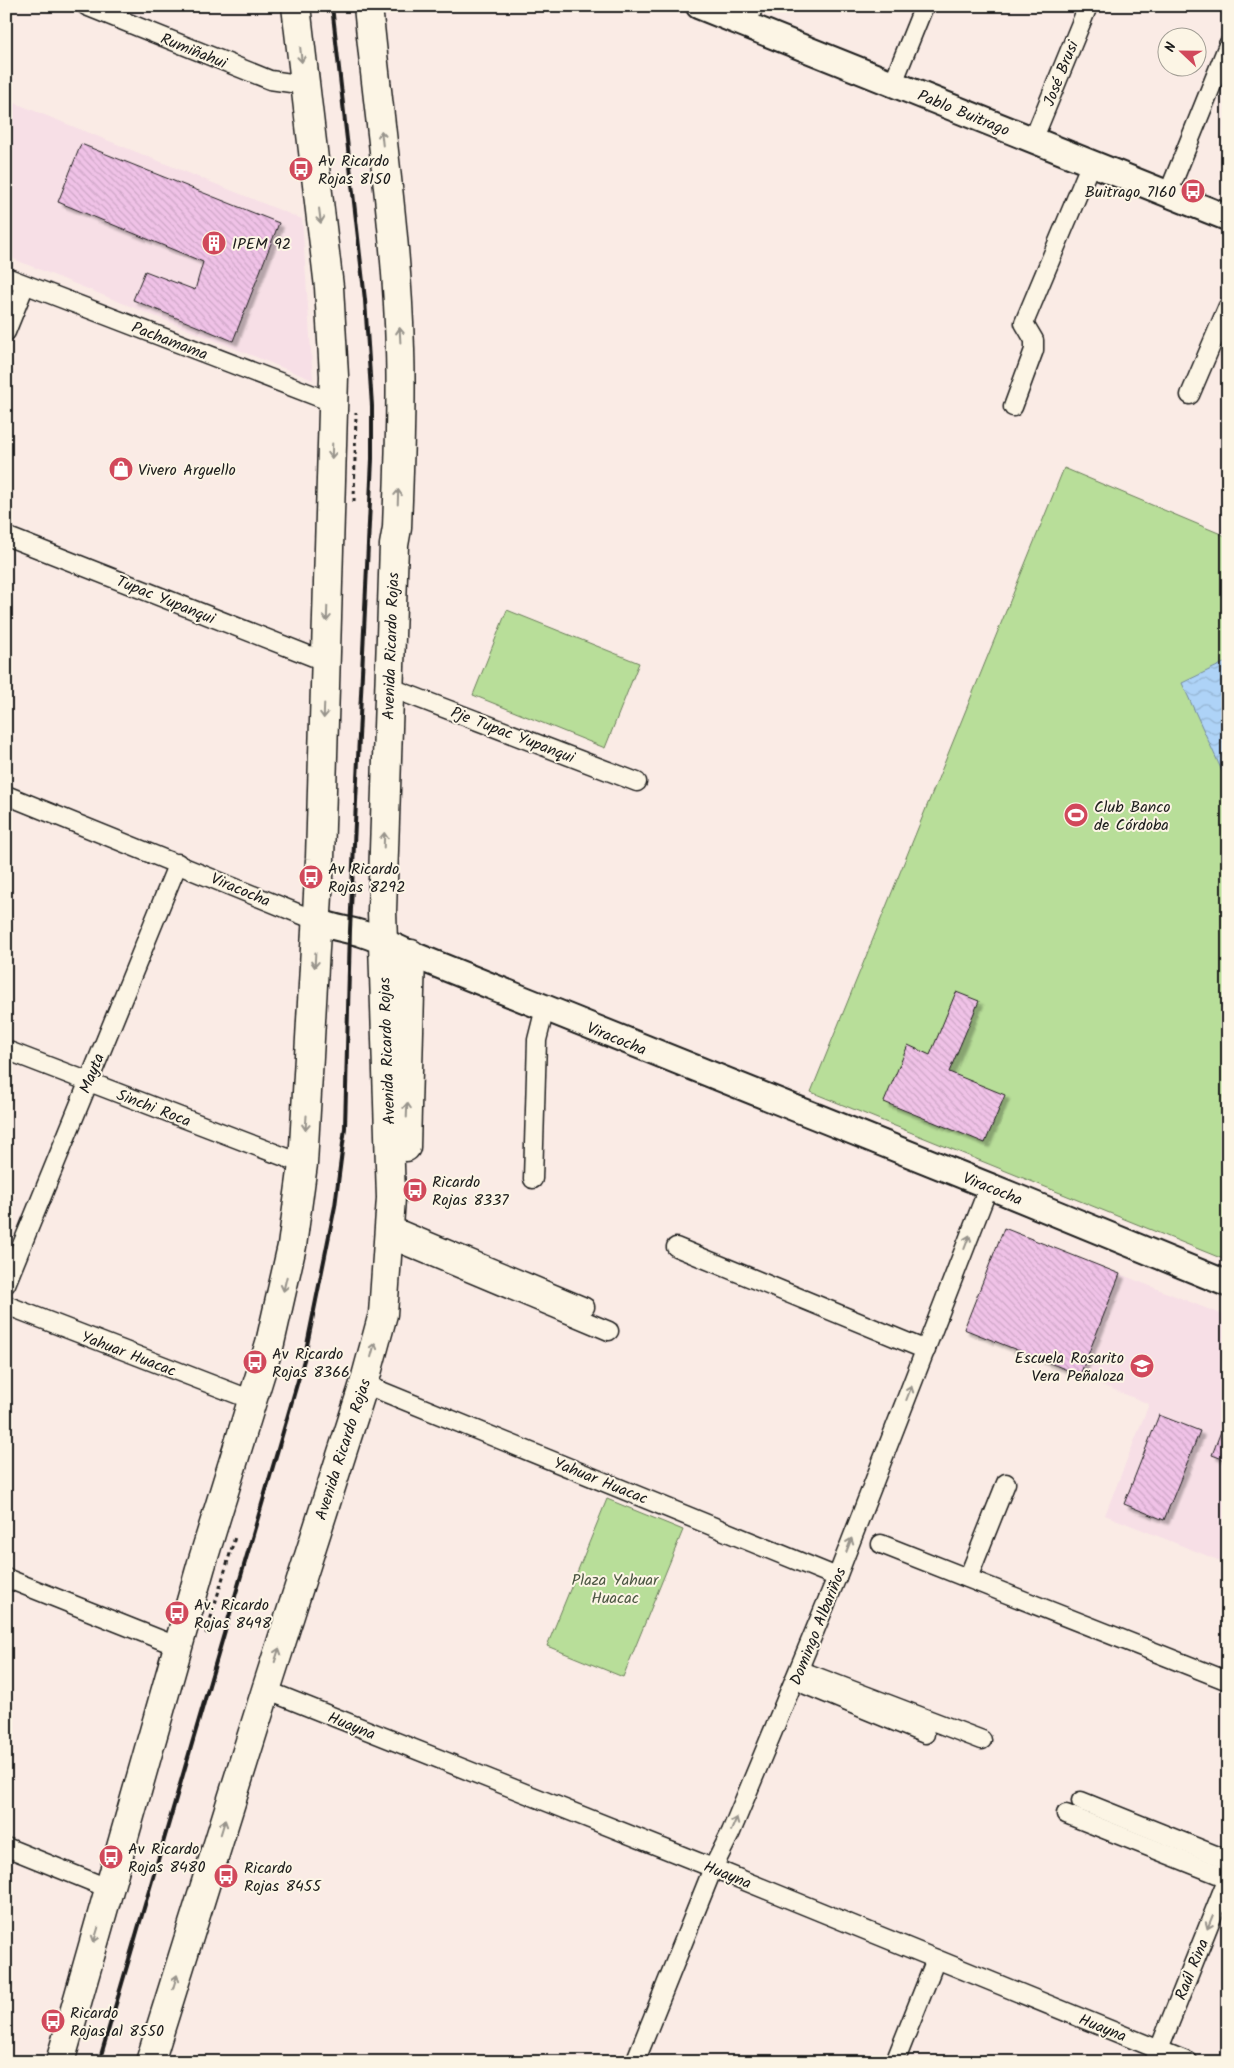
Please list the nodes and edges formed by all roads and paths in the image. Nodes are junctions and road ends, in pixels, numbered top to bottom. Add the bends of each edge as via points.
1 (86, 6) edge
2 (296, 6) edge
3 (368, 6) edge
4 (699, 6) edge
5 (924, 6) edge
6 (1088, 6) edge
7 (750, 16) edge
8 (1228, 44) edge
9 (893, 83) junction
10 (305, 85) junction
11 (1033, 140) junction
12 (1090, 163) junction
13 (1168, 194) junction
14 (1228, 218) edge
15 (6, 278) edge
16 (25, 285) junction
17 (1228, 306) edge
18 (6, 332) edge
19 (1190, 395) dead end
20 (334, 403) junction
21 (1013, 407) dead end
22 (6, 536) edge
23 (326, 662) junction
24 (389, 687) junction
25 (637, 782) dead end
26 (6, 795) edge
27 (178, 863) junction
28 (317, 921) junction
29 (382, 941) junction
30 (410, 954) junction
31 (545, 1008) junction
32 (6, 1050) edge
33 (88, 1082) junction
34 (303, 1164) junction
35 (533, 1179) dead end
36 (988, 1186) junction
37 (400, 1237) junction
38 (676, 1247) dead end
39 (6, 1284) edge
40 (1228, 1284) edge
41 (6, 1305) edge
42 (585, 1307) dead end
43 (383, 1314) junction
44 (609, 1331) dead end
45 (926, 1350) junction
46 (364, 1384) junction
47 (252, 1400) junction
48 (1006, 1483) dead end
49 (234, 1541) dead end
50 (881, 1544) dead end
51 (837, 1577) junction
52 (6, 1578) edge
53 (968, 1578) junction
54 (222, 1580) dead end
55 (179, 1647) junction
56 (796, 1675) junction
57 (1228, 1681) edge
58 (266, 1690) junction
59 (925, 1734) dead end
60 (982, 1740) dead end
61 (1081, 1801) dead end
62 (1066, 1814) dead end
63 (6, 1847) edge
64 (1228, 1860) edge
65 (713, 1868) junction
66 (1228, 1878) edge
67 (110, 1888) junction
68 (936, 1959) junction
69 (1156, 2056) edge
70 (60, 2062) edge
71 (150, 2062) edge
72 (635, 2062) edge
73 (895, 2062) edge
74 (1189, 2062) edge

1 - 10 street, Rumiñahui via 270,80
2 -> 10 main road
24 -> 3 main road, Avenida Ricardo Rojas via 397,528 400,349 397,289
4 - 7 main road, Pablo Buitrago
5 - 9 street
6 - 11 street, José Brusi
7 - 9 main road, Pablo Buitrago
8 - 13 street
9 - 11 main road, Pablo Buitrago
10 -> 20 main road via 332,321
11 - 12 main road, Pablo Buitrago
12 - 13 main road, Pablo Buitrago
12 - 21 street via 1024,323 1034,340 1034,350
13 - 14 main road, Pablo Buitrago
15 - 16 street, Pachamama
16 - 18 street
16 - 20 street, Pachamama
17 - 19 street
20 -> 23 main road
22 - 23 street, Tupac Yupanqui
23 -> 28 main road
24 - 25 street, Pje Tupac Yupanqui
29 -> 24 main road, Avenida Ricardo Rojas
26 - 27 street, Viracocha
27 - 28 street, Viracocha
27 - 33 street, Mayta
28 - 29 main road, Viracocha
28 -> 34 main road
29 - 30 main road, Viracocha
29 - 43 main road, Avenida Ricardo Rojas via 391,1198
30 - 31 main road, Viracocha
37 -> 30 main road via 409,1060
31 - 35 street via 537,1040
31 - 36 main road, Viracocha
32 - 33 street, Sinchi Roca
33 - 34 street, Sinchi Roca
33 - 39 street, Mayta
34 -> 47 main road via 286,1275
36 - 40 main road, Viracocha
45 -> 36 street, Domingo Albariños
37 - 42 street
37 - 43 main road via 395,1272
37 - 44 street
38 - 45 street
41 - 47 street, Yahuar Huacac
46 -> 43 main road, Avenida Ricardo Rojas
51 -> 45 street, Domingo Albariños
46 - 51 street, Yahuar Huacac
58 -> 46 main road, Avenida Ricardo Rojas
47 - 55 main road
48 - 53 street
49 - 54 path
50 - 53 street
51 - 56 street, Domingo Albariños
52 - 55 street
53 - 57 street
55 - 67 main road
56 - 59 street
56 - 60 street
65 -> 56 street, Domingo Albariños
58 - 65 street, Huayna
71 -> 58 main road, Avenida Ricardo Rojas
61 - 64 street
62 - 66 street
63 - 67 street
65 - 68 street, Huayna
65 - 72 street, Domingo Albariños
66 -> 69 street, Raúl Rina
67 -> 70 main road
68 - 69 street, Huayna
68 - 73 street
69 - 74 street, Huayna

